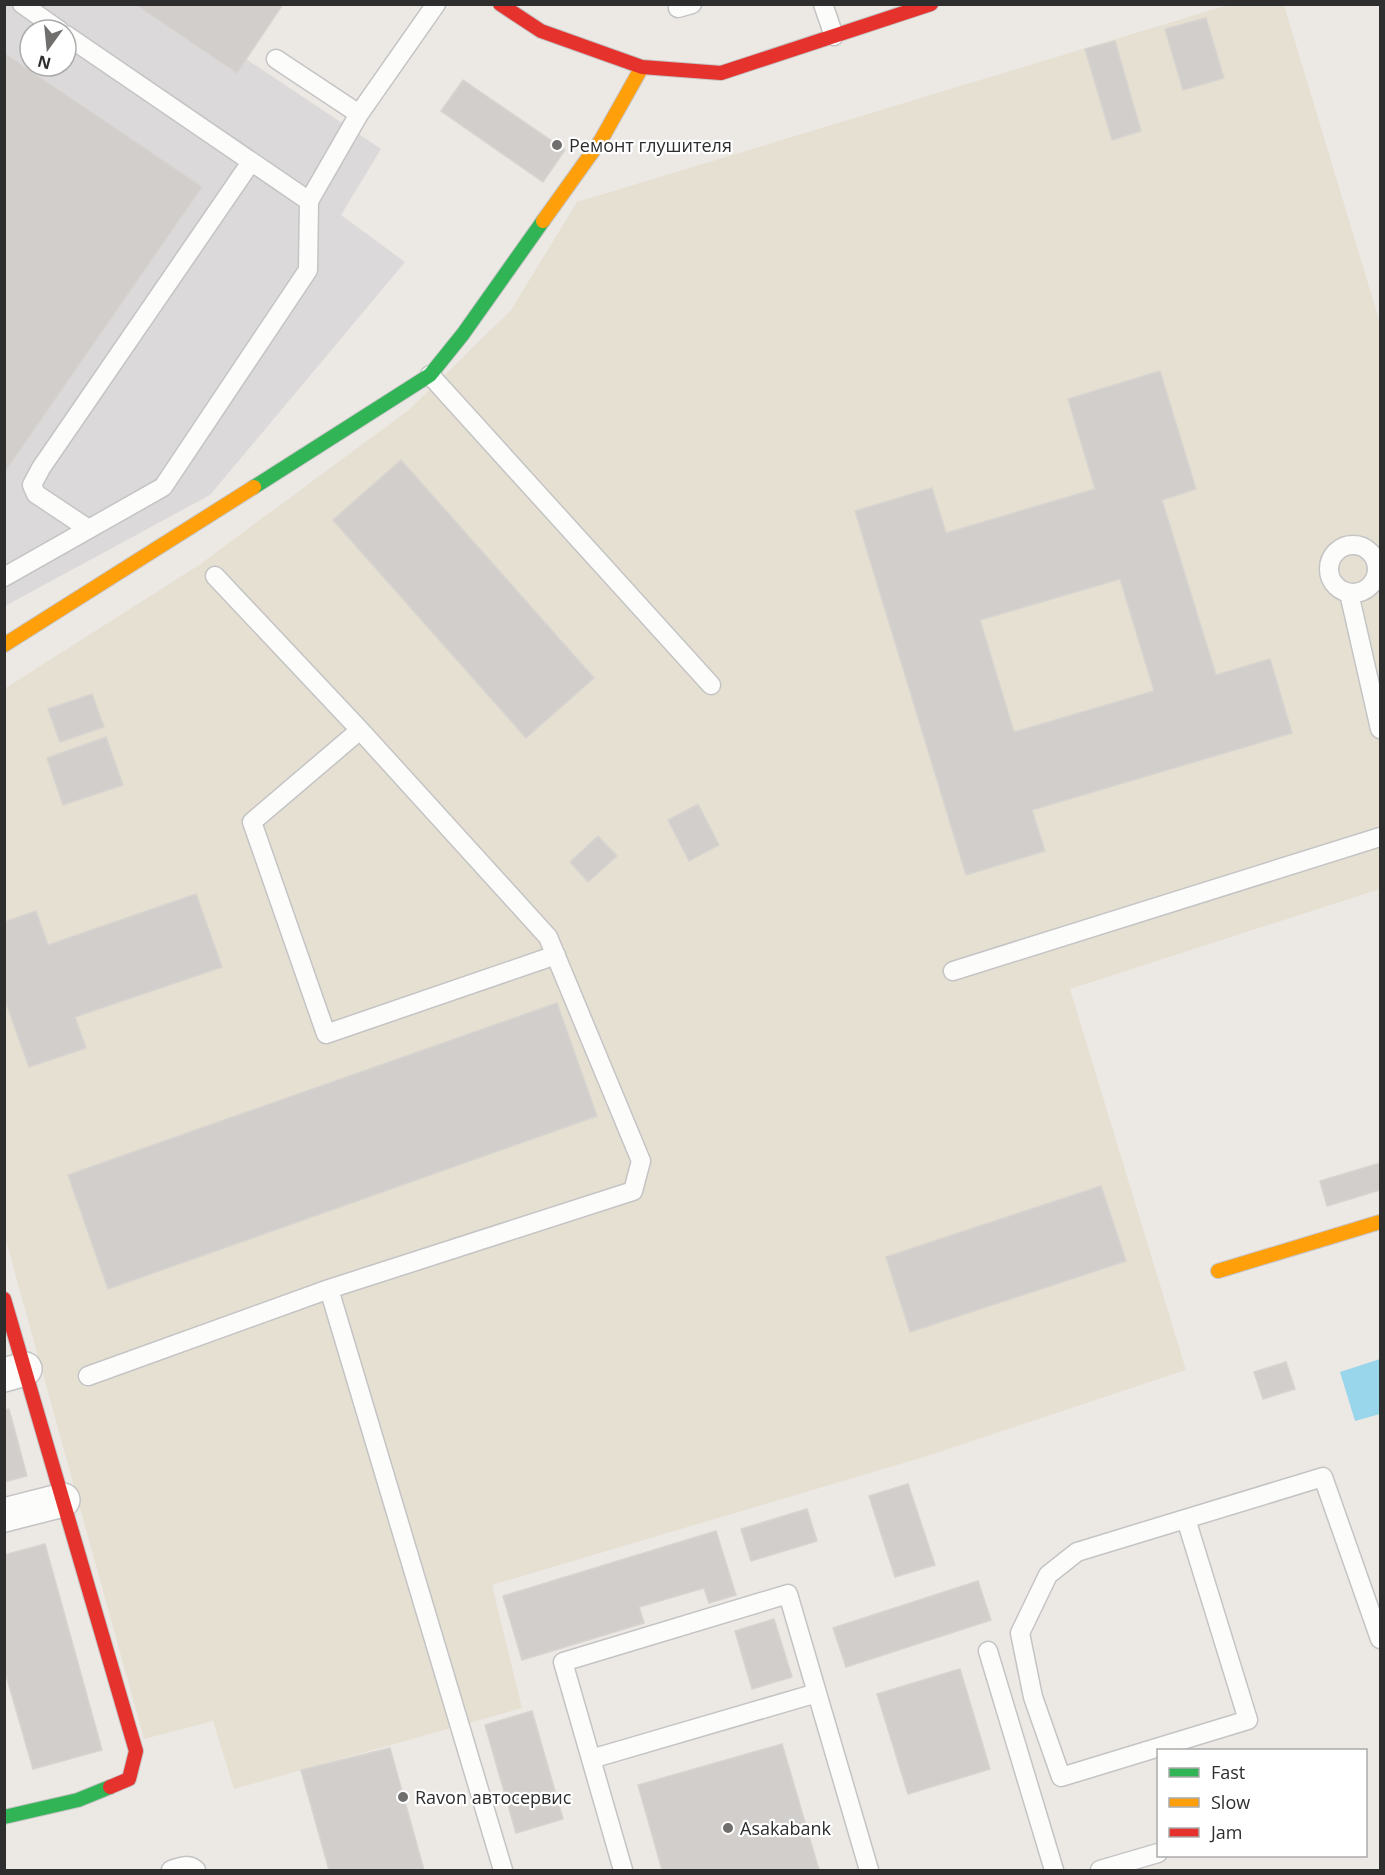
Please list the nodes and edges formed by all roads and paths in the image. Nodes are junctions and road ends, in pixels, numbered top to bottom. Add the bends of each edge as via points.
1 (22, 4) edge
2 (436, 4) edge
3 (500, 4) edge
4 (823, 4) edge
5 (931, 4) edge
6 (42, 18) edge
7 (834, 36) junction
8 (78, 43) edge
9 (276, 59) dead end
10 (642, 67) junction
11 (359, 114) junction
12 (251, 162) junction
13 (309, 201) junction
14 (430, 375) junction
15 (87, 528) junction
16 (1377, 556) edge
17 (215, 576) dead end
18 (4, 577) edge
19 (1349, 593) junction
20 (4, 645) edge
21 (711, 685) dead end
22 (1380, 729) edge
23 (360, 730) junction
24 (1380, 837) edge
25 (556, 955) junction
26 (953, 971) dead end
27 (1380, 1222) edge
28 (1218, 1271) dead end
29 (329, 1289) junction
30 (4, 1299) edge
31 (15, 1372) edge
32 (88, 1376) dead end
33 (63, 1500) junction
34 (4, 1515) edge
35 (1186, 1519) junction
36 (1380, 1639) edge
37 (988, 1651) dead end
38 (817, 1694) junction
39 (591, 1759) junction
40 (5, 1814) edge
41 (1157, 1853) edge
42 (171, 1870) edge
43 (196, 1870) edge
44 (503, 1870) edge
45 (623, 1870) edge
46 (869, 1870) edge
47 (1054, 1870) edge
48 (1100, 1870) edge

1 - 6 lane
2 - 11 lane
3 - 10 street via 541,30
4 - 7 lane
5 - 7 street
7 - 10 street via 721,74
8 - 12 lane
9 - 11 lane
10 - 14 street via 601,140
11 - 13 lane
12 - 13 lane
12 - 15 lane via 32,485 36,494
13 - 15 lane via 308,270 163,487
14 - 20 street
14 - 21 lane
15 - 18 lane
16 - 19 lane via 1375,580 1364,591
16 - 19 lane via 1353,545 1332,556 1331,580
17 - 23 lane
19 - 22 lane
23 - 25 lane via 548,937
23 - 25 lane via 252,822 326,1034
24 - 26 lane
25 - 29 lane via 641,1161 633,1191
27 - 28 street
29 - 32 lane
29 - 44 lane
30 - 31 street
31 - 33 street
33 - 34 street
33 - 40 street via 136,1751 129,1779 78,1800
35 - 35 lane via 1077,1552 1048,1575 1020,1633 1033,1696 1061,1778 1248,1720
35 - 36 lane via 1323,1477
37 - 47 lane
38 - 39 lane
38 - 39 lane via 788,1594 563,1662
38 - 46 lane
39 - 45 lane
41 - 48 lane
42 - 43 lane via 186,1866

